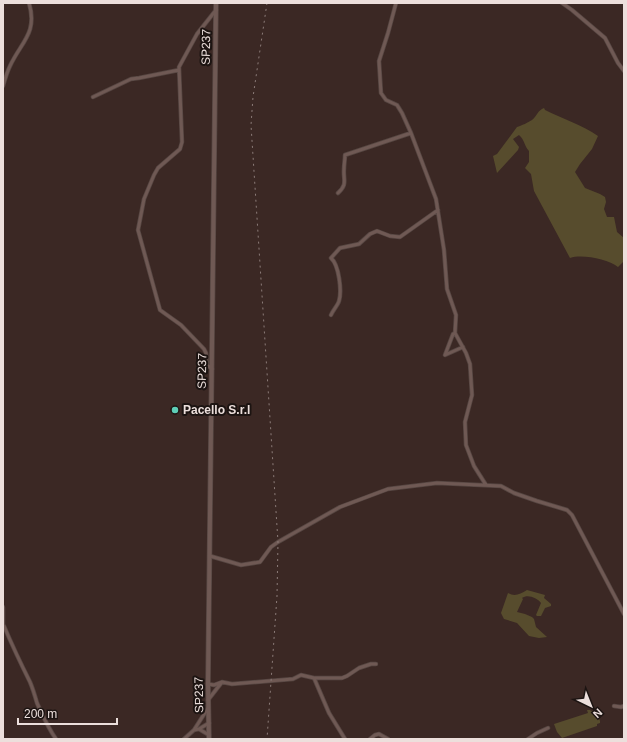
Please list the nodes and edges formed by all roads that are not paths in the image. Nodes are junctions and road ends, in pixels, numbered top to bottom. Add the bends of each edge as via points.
1 (29, 3) edge
2 (216, 3) edge
3 (396, 3) edge
4 (562, 3) edge
5 (216, 10) junction
6 (179, 70) junction
7 (624, 71) edge
8 (3, 86) edge
9 (93, 97) dead end
10 (411, 133) junction
11 (338, 193) dead end
12 (438, 210) junction
13 (331, 315) dead end
14 (455, 334) junction
15 (463, 347) junction
16 (212, 369) junction
17 (486, 485) junction
18 (210, 556) junction
19 (3, 607) edge
20 (624, 614) edge
21 (3, 626) edge
22 (376, 664) dead end
23 (314, 678) junction
24 (222, 682) junction
25 (208, 684) junction
26 (208, 700) junction
27 (209, 706) junction
28 (614, 706) dead end
29 (624, 706) edge
30 (209, 721) junction
31 (198, 724) junction
32 (548, 728) dead end
33 (199, 729) junction
34 (194, 730) junction
35 (209, 737) edge
36 (56, 739) edge
37 (184, 739) edge
38 (345, 739) edge
39 (370, 739) edge
40 (388, 739) edge
41 (528, 739) edge

1 - 8 street via 30,33 10,65
2 - 5 main road, SP237 / SP237
3 - 10 street via 379,61 380,86 386,100 397,105
4 - 7 street via 606,38
5 - 6 street via 197,34
5 - 16 main road, SP237 / SP237
6 - 9 street via 131,79
6 - 16 street via 182,142 180,149 158,168 154,175 146,191 138,230 160,310 181,325 204,349 207,365
10 - 11 street via 345,155 345,178
10 - 12 street
12 - 13 street via 400,237 377,231 359,244 340,248 331,258 340,280 339,301
12 - 14 street via 447,288 456,316
14 - 15 street
14 - 15 street via 445,355
15 - 17 street via 470,364 472,395 465,422 466,445 474,466
16 - 18 main road, SP237 / SP237
17 - 18 street via 437,483 388,489 340,507 278,542 260,562 241,565
17 - 20 street via 501,486 537,502 567,510
18 - 25 main road, SP237 / SP237
19 - 21 street
21 - 36 street via 48,728
22 - 23 street via 359,668 342,678
23 - 24 street via 301,675 293,679 232,684
23 - 38 street via 329,713
24 - 25 street
24 - 26 street
25 - 26 main road, SP237 / SP237
26 - 27 main road, SP237 / SP237
27 - 30 main road, SP237 / SP237
27 - 31 street
28 - 29 street
30 - 31 street via 204,720
30 - 33 street
30 - 35 main road, SP237 / SP237
31 - 34 street
32 - 41 street
33 - 34 street
33 - 35 street
34 - 37 street
39 - 40 street via 376,734

